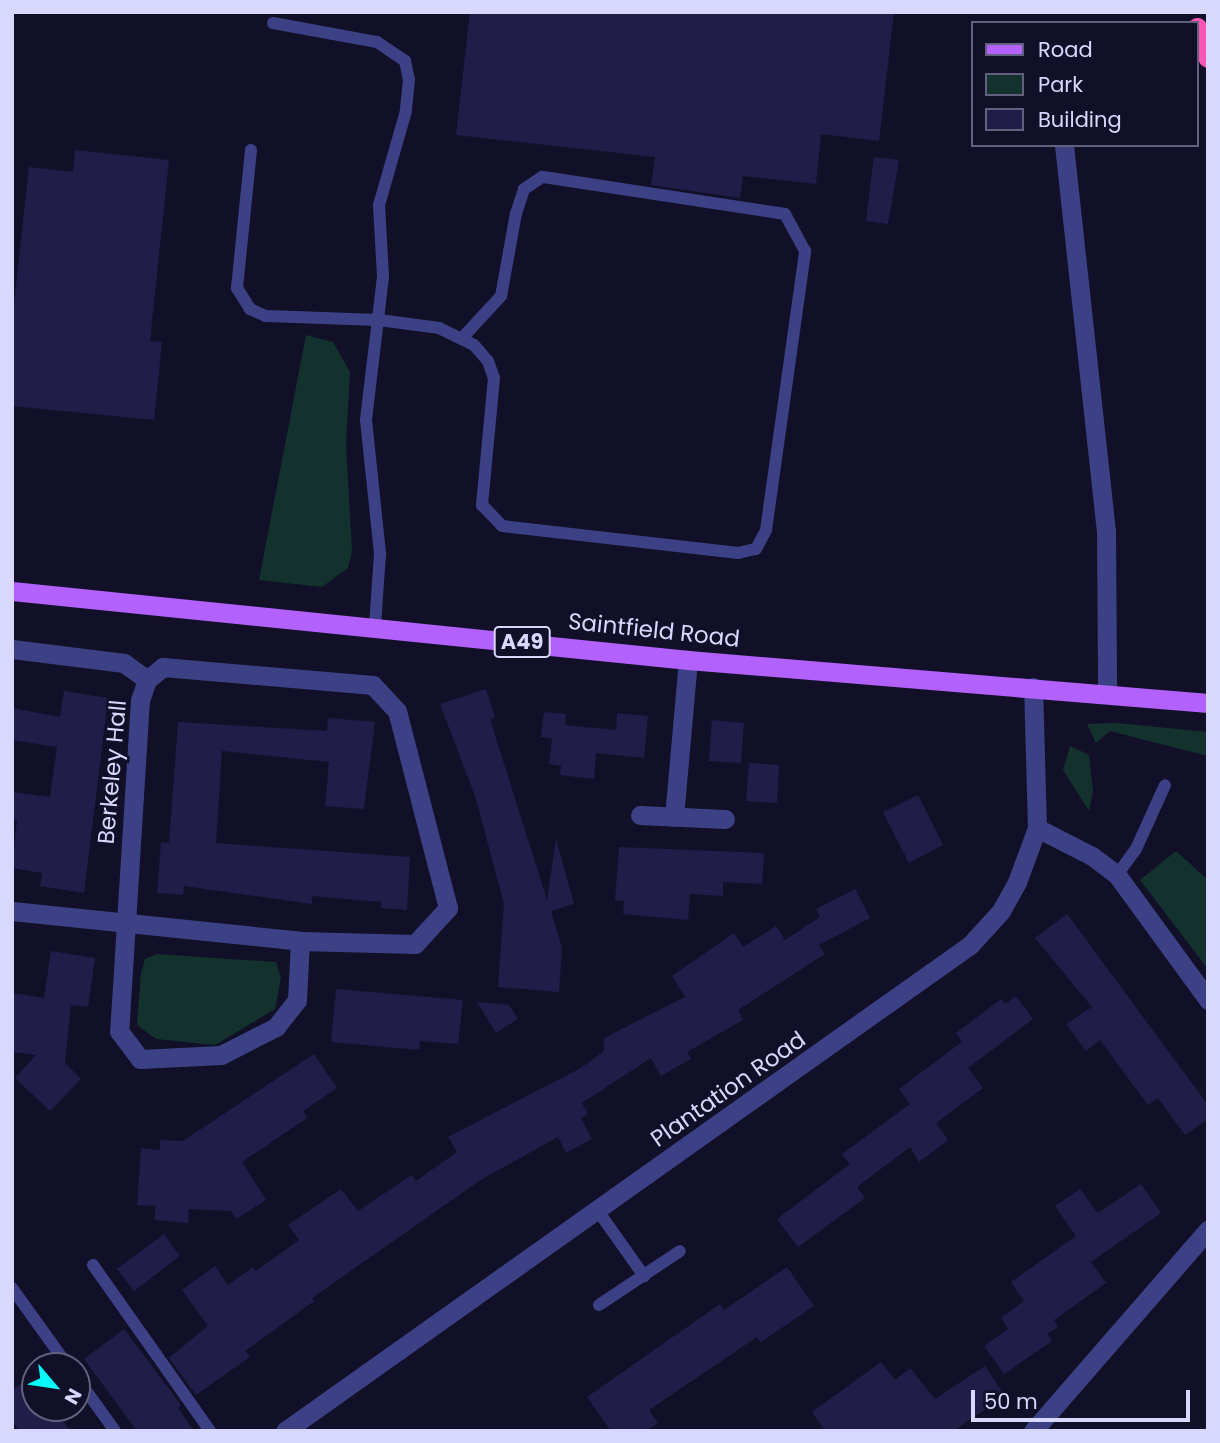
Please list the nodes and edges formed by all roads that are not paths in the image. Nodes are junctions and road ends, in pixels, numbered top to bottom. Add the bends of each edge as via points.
1 (273, 23) dead end
2 (1199, 33) edge
3 (1208, 57) edge
4 (1064, 147) edge
5 (251, 150) dead end
6 (379, 320) junction
7 (464, 337) junction
8 (12, 591) edge
9 (375, 625) junction
10 (12, 649) edge
11 (688, 660) junction
12 (147, 680) junction
13 (1032, 687) junction
14 (1107, 692) junction
15 (1208, 703) edge
16 (1165, 785) dead end
17 (640, 815) dead end
18 (674, 817) junction
19 (725, 819) dead end
20 (1037, 828) junction
21 (1117, 875) junction
22 (12, 911) edge
23 (126, 926) junction
24 (300, 941) junction
25 (1208, 1000) edge
26 (598, 1211) junction
27 (1208, 1230) edge
28 (680, 1251) dead end
29 (93, 1265) dead end
30 (644, 1276) junction
31 (12, 1288) edge
32 (599, 1305) dead end
33 (58, 1352) edge
34 (91, 1398) edge
35 (115, 1431) edge
36 (210, 1431) edge
37 (285, 1431) edge
38 (1033, 1431) edge

1 - 6 lane via 377,42 404,61 409,80 406,111 379,205 383,277
2 - 3 highway
4 - 14 street via 1106,531
5 - 6 lane via 237,288 250,309 266,316
6 - 7 lane via 439,328
6 - 9 lane via 366,420 380,554
7 - 7 lane via 488,360 494,377 482,505 502,526 738,553 756,549 766,530 805,251 785,214 542,177 524,189 516,212 501,296
8 - 9 main road, Saintfield Road / A49
9 - 11 main road, Saintfield Road / A49
10 - 12 street, Berkeley Hall via 124,663
11 - 13 main road, Saintfield Road / A49
11 - 18 street
12 - 23 street, Berkeley Hall via 140,700
12 - 24 street via 163,667 373,685 397,711 448,908 415,944
13 - 14 main road, Saintfield Road / A49
13 - 20 street, Plantation Road
14 - 15 main road, Saintfield Road / A49
16 - 21 lane via 1136,849
17 - 18 street
18 - 19 street
20 - 21 street via 1093,856
20 - 26 street, Plantation Road via 1017,883 1001,911 970,945
21 - 25 street
22 - 23 street
23 - 24 street
23 - 24 street, Berkeley Hall via 118,1031 140,1059 221,1055 276,1027 297,1000
26 - 30 lane
26 - 37 street, Plantation Road
27 - 38 street
28 - 30 lane
29 - 36 lane
30 - 32 lane
31 - 33 lane
34 - 35 lane

